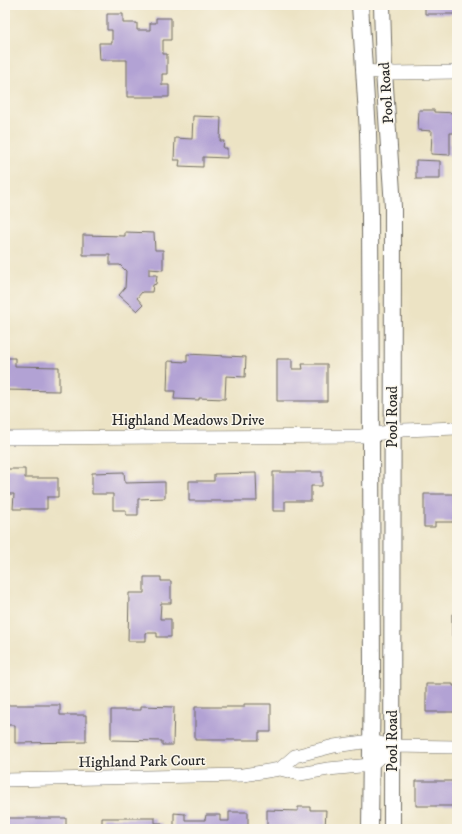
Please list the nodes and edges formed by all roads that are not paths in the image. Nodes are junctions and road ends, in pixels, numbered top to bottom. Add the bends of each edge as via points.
1 (360, 5) edge
2 (382, 5) edge
3 (363, 71) junction
4 (384, 72) junction
5 (457, 72) edge
6 (457, 428) edge
7 (392, 431) junction
8 (372, 434) junction
9 (5, 438) edge
10 (371, 741) junction
11 (392, 746) junction
12 (457, 747) edge
13 (312, 751) junction
14 (371, 765) junction
15 (280, 769) junction
16 (317, 771) junction
17 (5, 780) edge
18 (370, 829) edge
19 (392, 829) edge

1 - 3 main road, Pool Road
2 - 4 main road, Pool Road
3 - 4 street
3 - 8 main road, Pool Road via 370,199
4 - 5 street
4 - 7 main road, Pool Road via 393,208
6 - 7 street, Highland Meadows Drive
7 - 8 street, Highland Meadows Drive
7 - 11 main road, Pool Road
8 - 9 street, Highland Meadows Drive
8 - 10 main road, Pool Road
10 - 11 street
10 - 13 street
10 - 14 main road, Pool Road
11 - 12 street
11 - 14 street
11 - 19 main road, Pool Road
13 - 15 street via 295,756
13 - 16 street
14 - 16 street, Highland Park Court
14 - 18 main road, Pool Road
15 - 16 street, Highland Park Court via 300,774
15 - 17 street, Highland Park Court via 243,775

